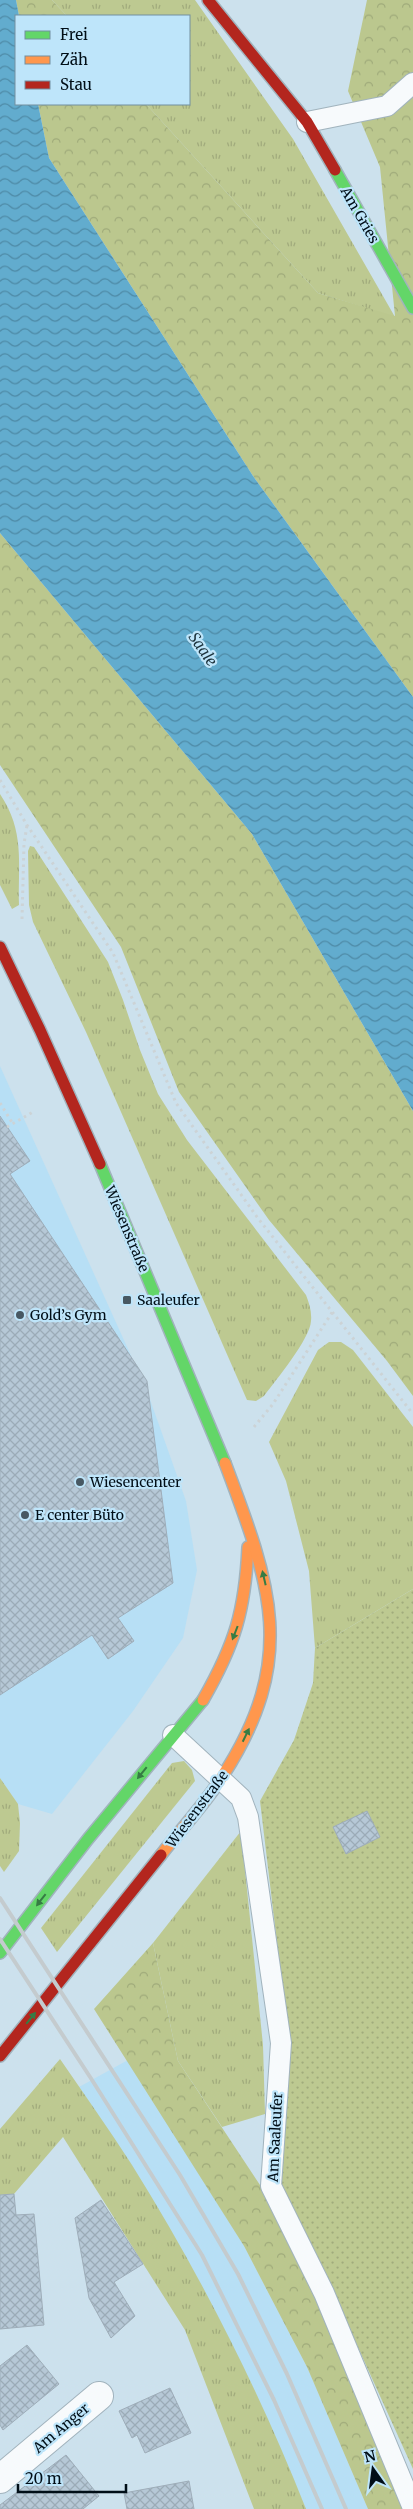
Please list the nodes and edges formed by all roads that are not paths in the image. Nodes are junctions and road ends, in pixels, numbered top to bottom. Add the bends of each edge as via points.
1 (208, 0) edge
2 (413, 83) edge
3 (307, 122) junction
4 (413, 308) edge
5 (0, 947) edge
6 (244, 1516) junction
7 (173, 1735) junction
8 (222, 1778) junction
9 (0, 1953) edge
10 (0, 2056) edge
11 (99, 2396) dead end
12 (0, 2480) edge
13 (413, 2508) edge

1 - 3 main road, Am Gries
2 - 3 lane via 387,106
3 - 4 main road, Am Gries
5 - 6 main road, Wiesenstraße via 69,1093 199,1394
6 -> 7 main road, Wiesenstraße via 248,1553 238,1625 224,1663 202,1701
8 -> 6 main road, Wiesenstraße via 260,1706 272,1633 262,1566
7 - 8 lane, Am Saaleufer
7 -> 9 main road, Wiesenstraße
10 -> 8 main road, Wiesenstraße
8 - 13 lane, Am Saaleufer via 241,1798 248,1817 281,2043 271,2186 324,2293
11 - 12 street, Am Anger

